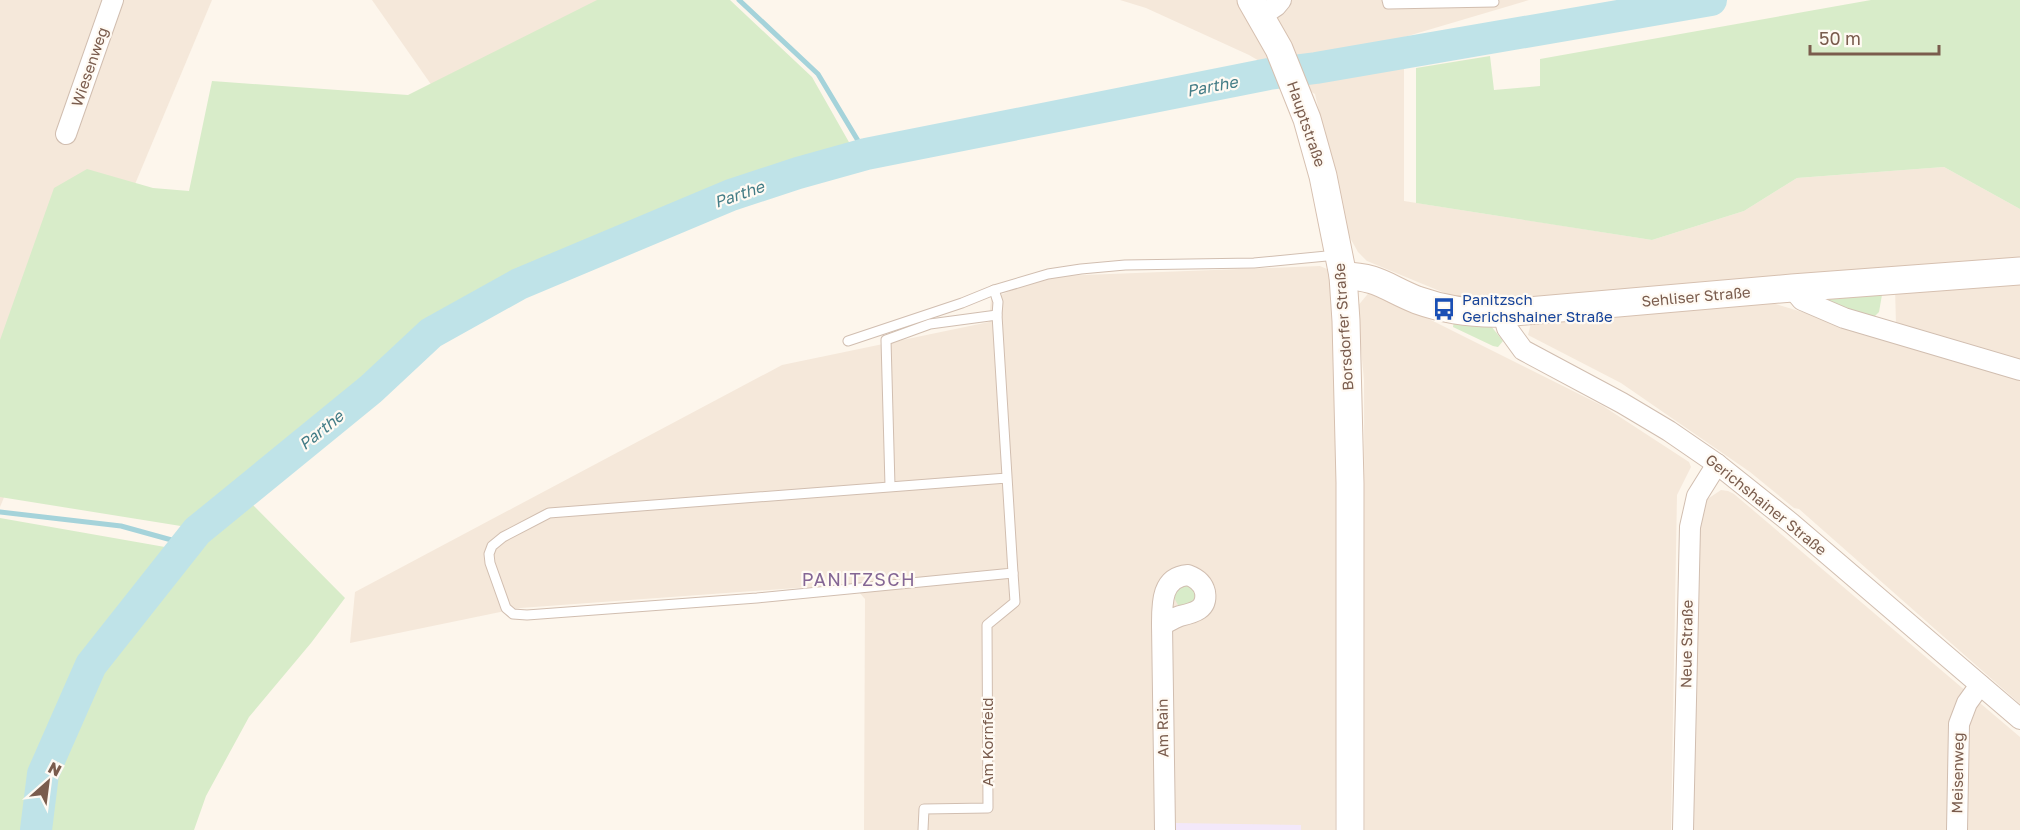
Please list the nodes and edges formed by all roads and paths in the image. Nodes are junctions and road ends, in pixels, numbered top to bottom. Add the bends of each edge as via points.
1 (113, 0) edge
2 (1387, 0) edge
3 (1494, 2) dead end
4 (1264, 5) edge
5 (66, 134) dead end
6 (1341, 266) junction
7 (2020, 271) edge
8 (1792, 288) junction
9 (994, 290) junction
10 (1503, 313) junction
11 (997, 315) junction
12 (848, 341) dead end
13 (2020, 370) edge
14 (1717, 464) junction
15 (1007, 478) junction
16 (890, 486) junction
17 (1013, 573) junction
18 (1162, 625) dead end
19 (1980, 686) junction
20 (2020, 719) edge
21 (923, 830) edge
22 (1165, 830) edge
23 (1350, 830) edge
24 (1683, 830) edge
25 (1957, 830) edge

1 - 5 street, Wiesenweg
2 - 3 lane via 1388,4
4 - 6 street, Hauptstraße via 1323,176
6 - 9 lane, Borsdorfer Straße via 1125,265 1048,274
6 - 10 street, Sehliser Straße via 1444,309
6 - 23 street, Borsdorfer Straße via 1350,483
7 - 8 street, Sehliser Straße
8 - 10 street, Sehliser Straße
8 - 13 street via 1802,300 1844,318
9 - 11 lane
9 - 12 lane, Borsdorfer Straße
10 - 14 street, Gerichshainer Straße via 1523,350 1622,403
11 - 15 lane
11 - 16 lane via 930,324 886,340
14 - 19 street, Gerichshainer Straße
14 - 24 street, Neue Straße via 1697,496 1690,527
15 - 16 lane
15 - 17 lane
16 - 17 lane via 549,513 492,546 490,563 506,608 513,614 527,615
17 - 21 lane, Am Kornfeld via 1015,602 987,625 988,808 924,809
18 - 22 street, Am Rain
19 - 20 street, Gerichshainer Straße
19 - 25 street, Meisenweg via 1967,703 1959,724

